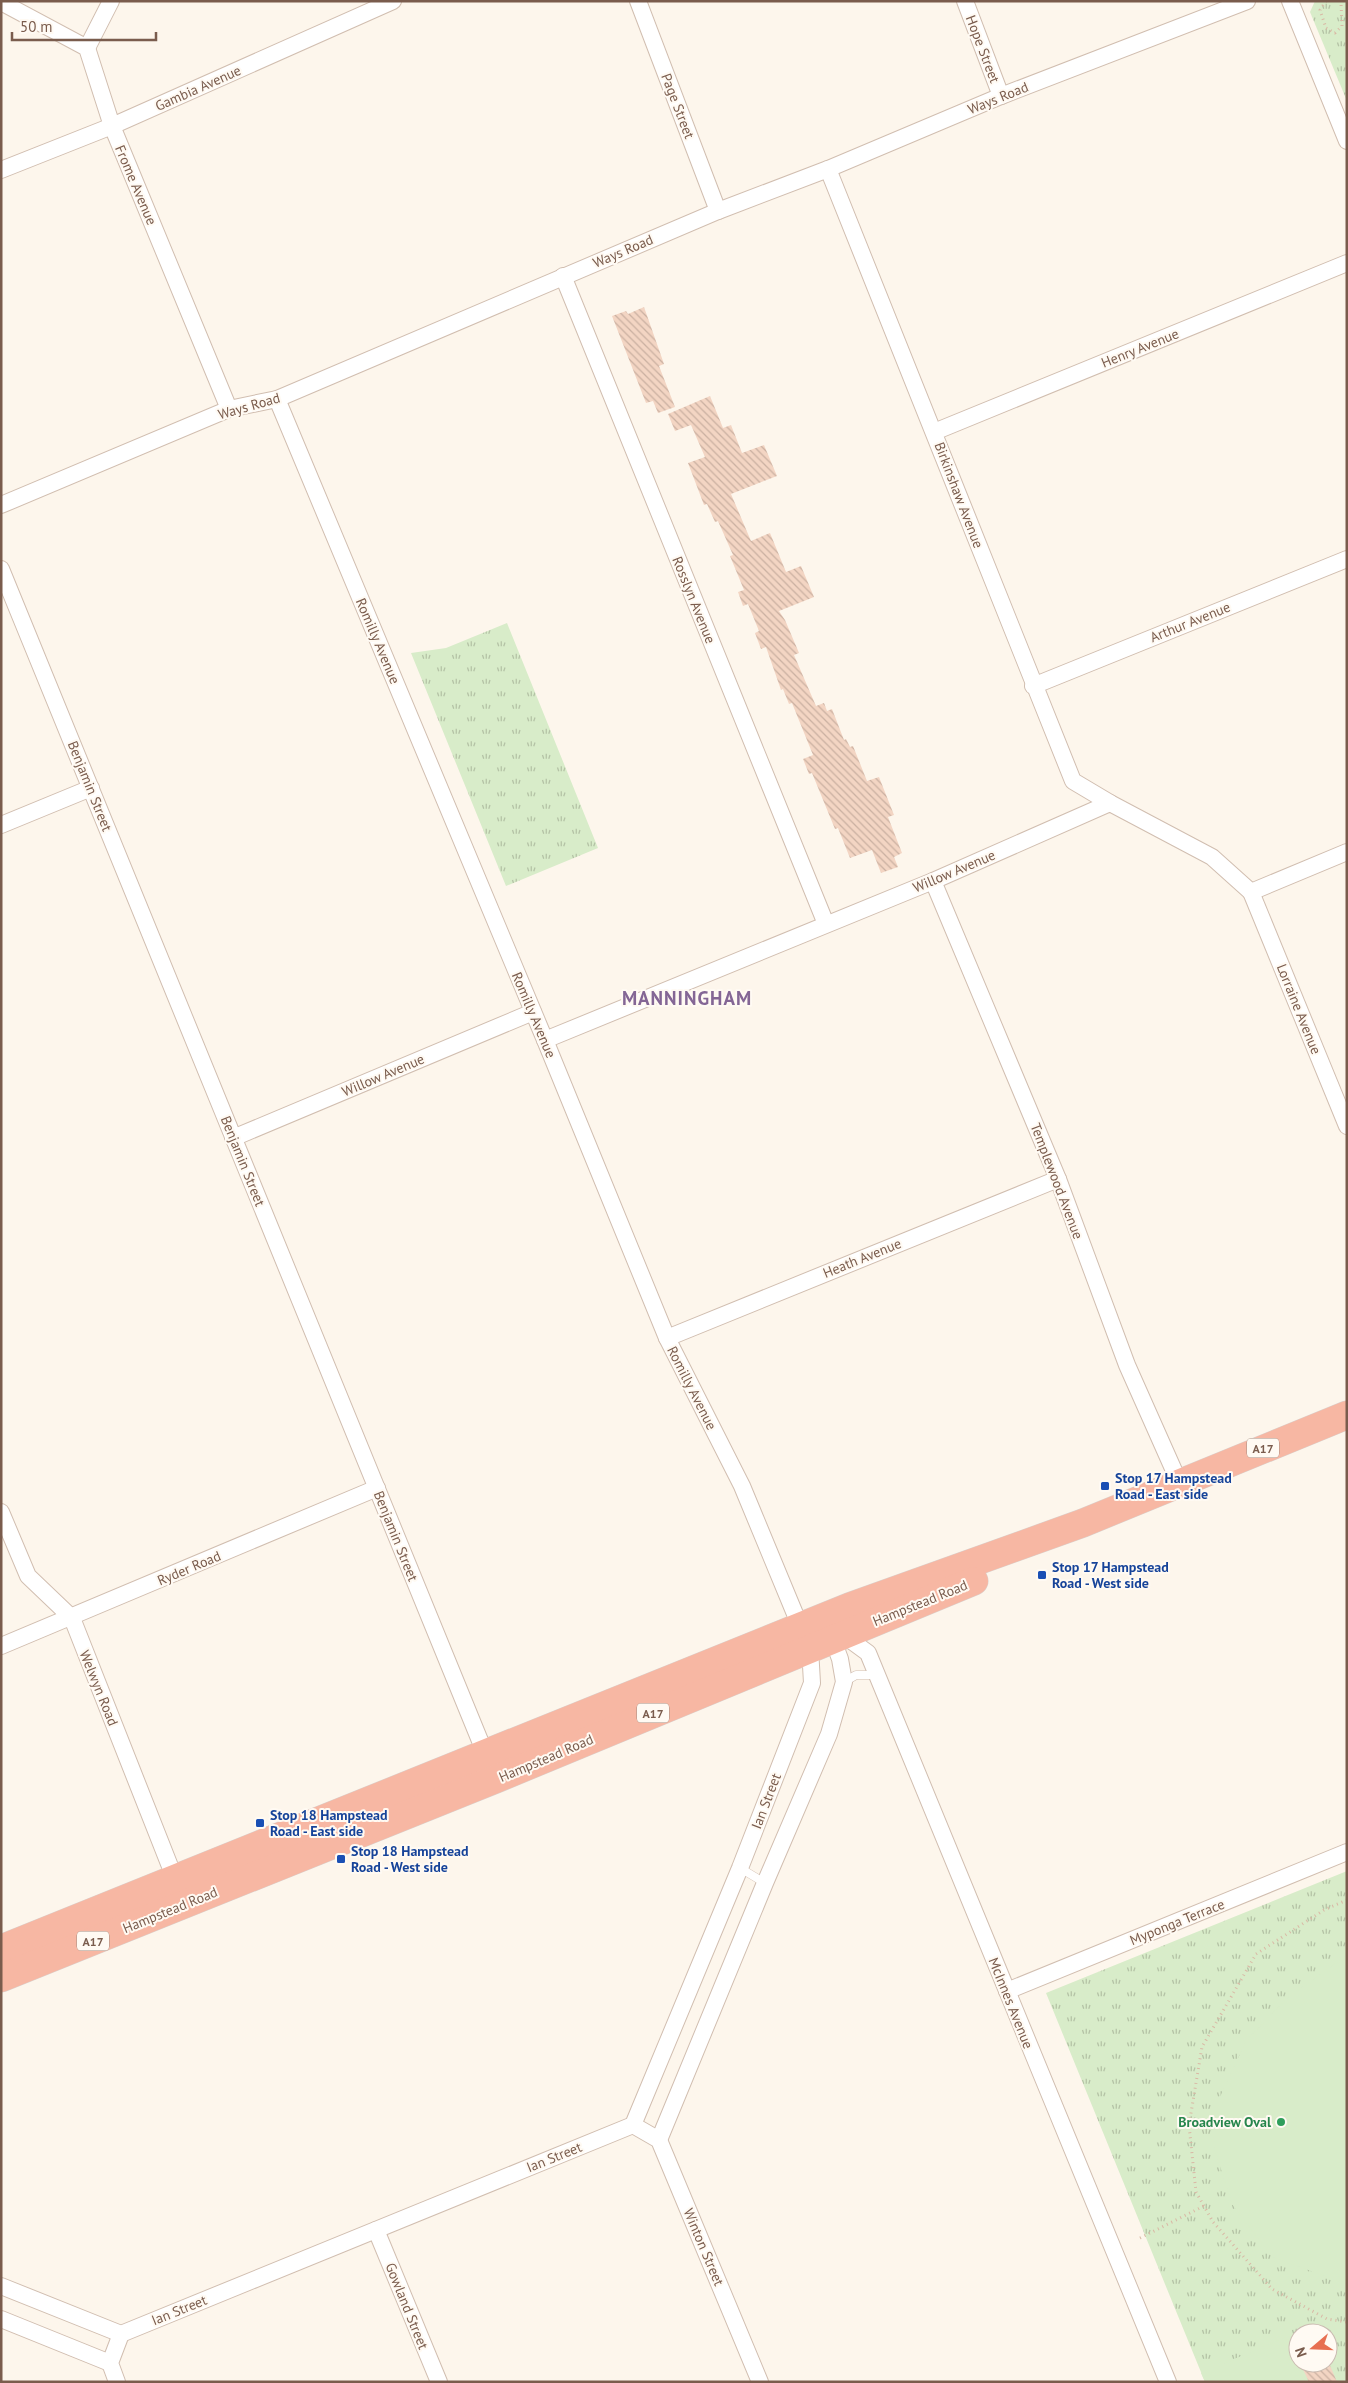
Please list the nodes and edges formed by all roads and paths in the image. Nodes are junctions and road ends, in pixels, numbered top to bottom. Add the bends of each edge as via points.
1 (111, 1) edge
2 (393, 1) edge
3 (638, 1) edge
4 (964, 1) edge
5 (1247, 1) edge
6 (1290, 1) edge
7 (1326, 1) edge
8 (1, 2) edge
9 (1341, 2) edge
10 (87, 48) junction
11 (1001, 96) junction
12 (112, 126) junction
13 (1347, 141) edge
14 (828, 169) junction
15 (1, 170) edge
16 (718, 211) junction
17 (1347, 264) edge
18 (563, 276) junction
19 (277, 399) junction
20 (229, 409) junction
21 (934, 432) junction
22 (1, 505) edge
23 (1347, 559) edge
24 (1, 568) edge
25 (1033, 686) junction
26 (91, 788) junction
27 (1110, 803) junction
28 (1, 825) edge
29 (1347, 852) edge
30 (933, 881) junction
31 (1251, 892) junction
32 (826, 924) junction
33 (533, 1012) junction
34 (545, 1040) junction
35 (1346, 1124) edge
36 (234, 1138) junction
37 (1058, 1179) junction
38 (667, 1338) junction
39 (1347, 1415) edge
40 (1179, 1482) junction
41 (377, 1488) junction
42 (1, 1512) edge
43 (1083, 1523) junction
44 (849, 1607) junction
45 (72, 1618) junction
46 (821, 1637) junction
47 (1, 1646) edge
48 (877, 1675) junction
49 (844, 1682) junction
50 (485, 1753) junction
51 (496, 1779) junction
52 (1347, 1852) edge
53 (740, 1868) junction
54 (175, 1879) junction
55 (765, 1883) junction
56 (1347, 1900) edge
57 (185, 1904) junction
58 (1, 1949) edge
59 (1, 1978) edge
60 (1007, 1991) junction
61 (633, 2125) junction
62 (659, 2140) junction
63 (1204, 2206) junction
64 (376, 2230) junction
65 (1140, 2238) dead end
66 (1, 2286) edge
67 (1, 2320) edge
68 (1347, 2322) edge
69 (121, 2334) junction
70 (110, 2363) junction
71 (117, 2382) edge
72 (439, 2382) edge
73 (760, 2382) edge
74 (1168, 2382) edge

1 - 10 street
2 - 12 street, Gambia Avenue
3 - 16 street, Page Street
4 - 11 street, Hope Street
5 - 11 street, Ways Road
6 - 13 street
7 - 9 path via 1320,10 1322,20 1326,28 1335,33 1342,26
8 - 10 street
10 - 12 street, Frome Avenue
11 - 14 street, Ways Road
12 - 15 street, Gambia Avenue
12 - 20 street, Frome Avenue
14 - 16 street, Ways Road
14 - 21 street, Birkinshaw Avenue
16 - 18 street, Ways Road
17 - 21 street, Henry Avenue
18 - 19 street, Ways Road
18 - 32 street, Rosslyn Avenue
19 - 20 street, Ways Road
19 - 33 street, Romilly Avenue
20 - 22 street, Ways Road
21 - 25 street, Birkinshaw Avenue
23 - 25 street, Arthur Avenue
24 - 26 street, Benjamin Street
25 - 27 street, Birkinshaw Avenue via 1073,781
26 - 28 street
26 - 36 street, Benjamin Street
27 - 30 street, Willow Avenue
27 - 31 street via 1212,858
29 - 31 street
30 - 32 street, Willow Avenue
30 - 37 street, Templewood Avenue
31 - 35 street, Lorraine Avenue
32 - 34 street, Willow Avenue
33 - 34 street, Romilly Avenue
33 - 36 street, Willow Avenue
34 - 38 street, Romilly Avenue
36 - 41 street, Benjamin Street
37 - 38 street, Heath Avenue
37 - 40 street, Templewood Avenue via 1114,1332
38 - 46 street, Romilly Avenue
39 - 40 highway, Hampstead Road / A17
40 - 43 highway, Hampstead Road / A17
41 - 45 street, Ryder Road
41 - 50 street, Benjamin Street
42 - 45 street, Welwyn Road via 28,1576
43 - 44 highway, Hampstead Road / A17
43 - 46 highway, Hampstead Road / A17 via 1011,1566
44 - 46 highway, Hampstead Road / A17
44 - 46 highway
45 - 47 street, Ryder Road
45 - 54 street, Welwyn Road
46 - 48 street, McInnes Avenue via 868,1653
46 - 49 street via 840,1659
46 - 50 highway, Hampstead Road / A17
46 - 51 highway, Hampstead Road / A17
46 - 53 street, Ian Street via 812,1683
48 - 49 lane via 856,1675
48 - 60 street, McInnes Avenue
49 - 55 street via 829,1734
50 - 51 highway
50 - 54 highway, Hampstead Road / A17
51 - 57 highway, Hampstead Road / A17
52 - 60 street, Myponga Terrace
53 - 55 lane
53 - 61 street, Ian Street
54 - 57 highway
54 - 58 highway, Hampstead Road / A17
55 - 62 street
56 - 63 path via 1324,1910 1256,1954 1202,2047 1189,2125 1196,2192
57 - 59 highway, Hampstead Road / A17
60 - 74 street, McInnes Avenue
61 - 62 street
61 - 64 street, Ian Street
62 - 73 street, Winton Street
63 - 65 path
63 - 68 path via 1213,2222 1272,2289 1327,2319
64 - 69 street, Ian Street
64 - 72 street, Gowland Street
66 - 69 street
67 - 70 street
69 - 70 street
70 - 71 street

